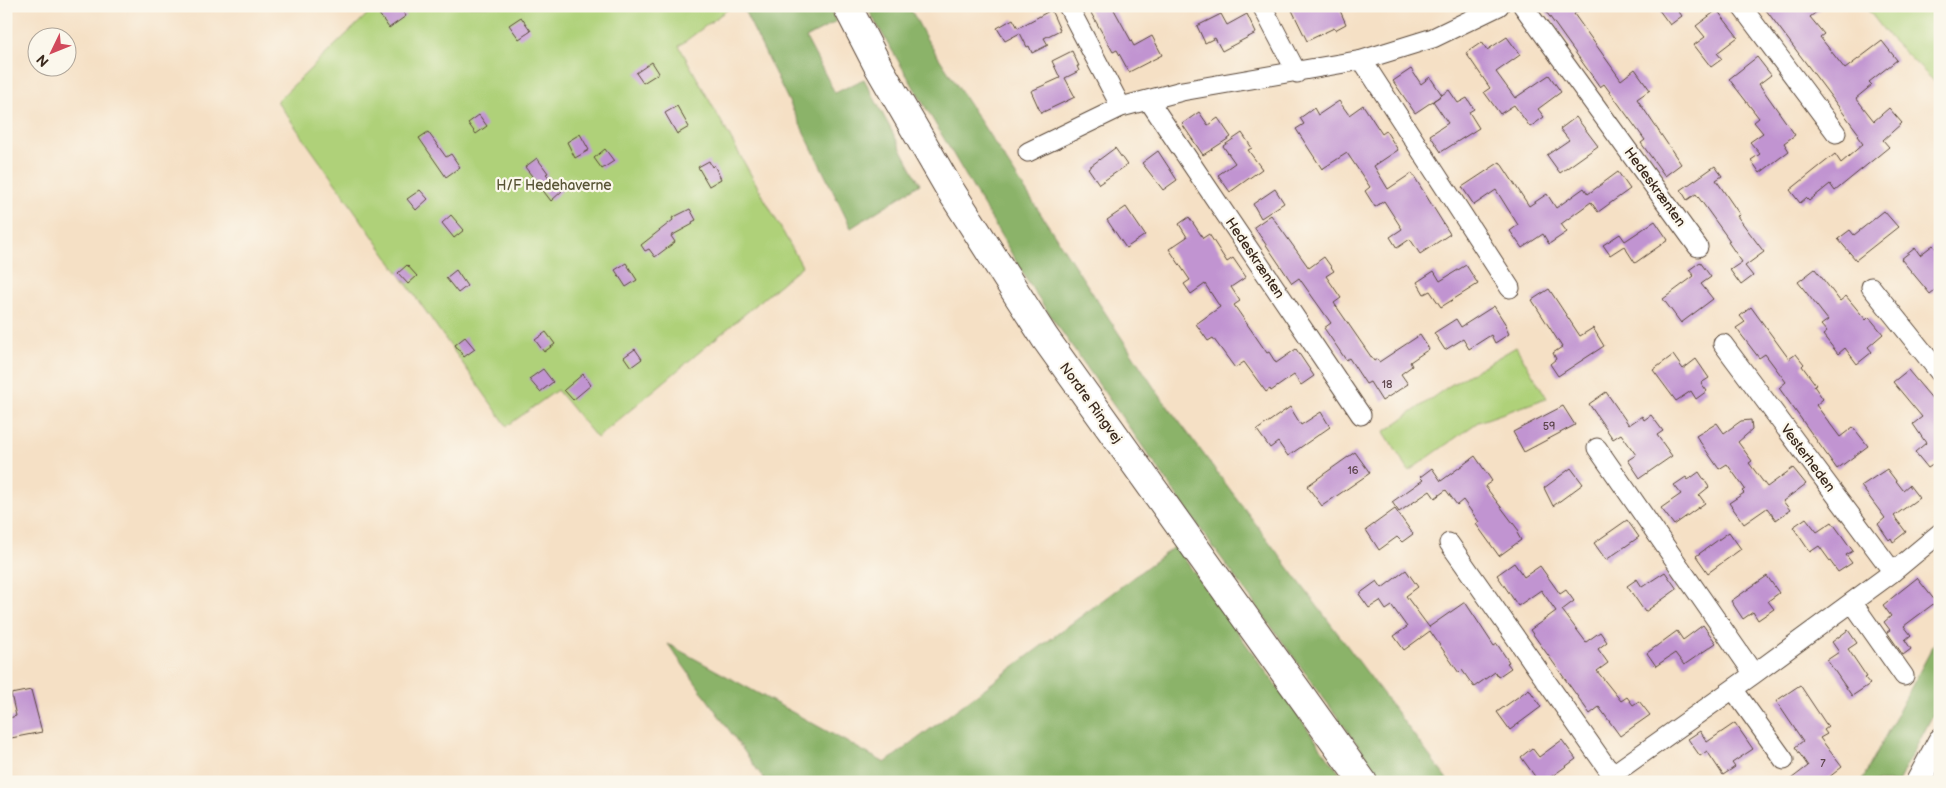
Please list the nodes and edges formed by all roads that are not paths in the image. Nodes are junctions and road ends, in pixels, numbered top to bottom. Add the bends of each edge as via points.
1 (847, 6) edge
2 (1068, 6) edge
3 (1262, 6) edge
4 (1523, 6) edge
5 (1741, 6) edge
6 (1488, 9) edge
7 (1362, 60) junction
8 (1296, 73) junction
9 (1149, 101) junction
10 (1121, 108) junction
11 (1836, 133) dead end
12 (1028, 152) dead end
13 (1698, 247) dead end
14 (1871, 287) dead end
15 (1510, 288) dead end
16 (1722, 344) dead end
17 (1940, 373) edge
18 (1361, 415) dead end
19 (1597, 448) dead end
20 (1940, 533) edge
21 (1449, 543) dead end
22 (1893, 572) junction
23 (1852, 602) junction
24 (1754, 674) junction
25 (1904, 676) dead end
26 (1733, 689) junction
27 (1940, 741) edge
28 (1784, 760) dead end
29 (1615, 778) edge
30 (1363, 782) edge
31 (1918, 782) edge

1 - 30 main road, Nordre Ringvej via 949,188 1045,338
2 - 10 street
3 - 8 street
4 - 13 street, Hedeskrænten
5 - 11 street
6 - 7 street via 1433,38
7 - 8 street
7 - 15 street
8 - 9 street via 1182,91
9 - 10 street
9 - 18 street, Hedeskrænten
10 - 12 street
14 - 17 street
16 - 22 street, Vesterheden
19 - 24 street
20 - 22 street
21 - 29 street
22 - 23 street
23 - 24 street
23 - 25 street
24 - 26 street
26 - 28 street
26 - 29 street
27 - 31 street

